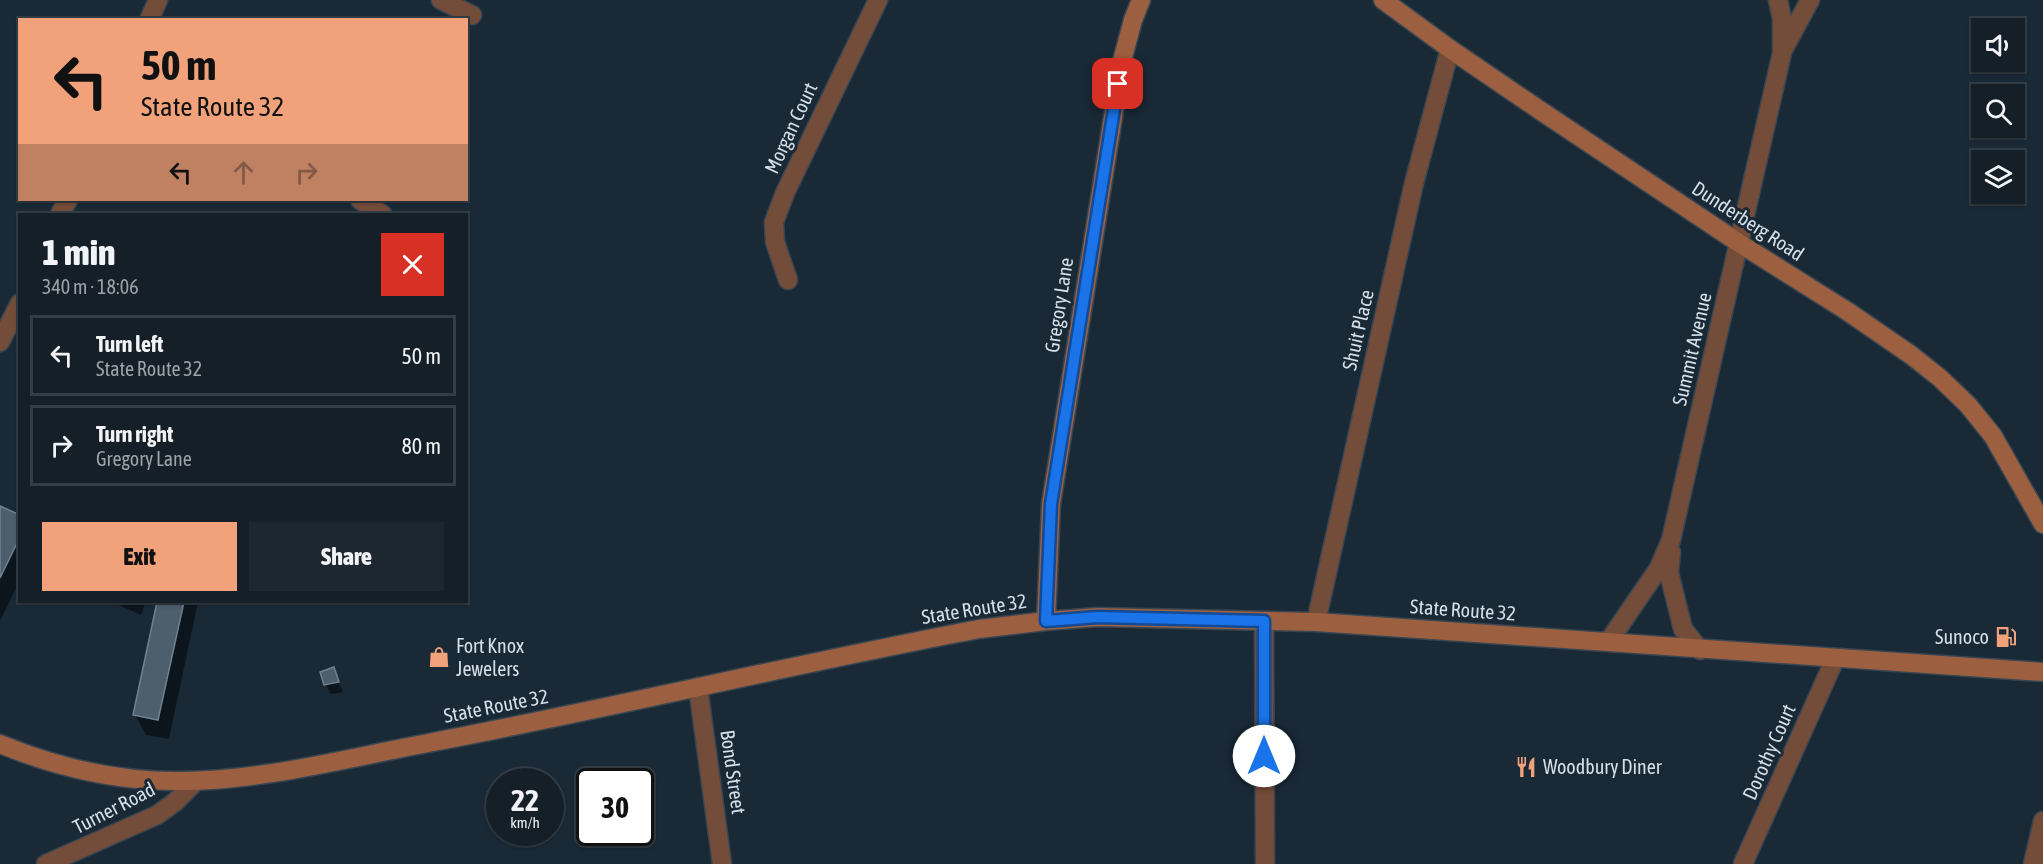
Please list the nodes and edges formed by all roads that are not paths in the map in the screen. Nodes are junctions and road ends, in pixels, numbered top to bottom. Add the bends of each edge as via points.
1 (158, 0) edge
2 (441, 0) edge
3 (878, 0) edge
4 (1141, 0) edge
5 (1383, 0) edge
6 (1778, 0) edge
7 (1810, 0) edge
8 (472, 15) dead end
9 (150, 18) edge
10 (1450, 49) junction
11 (1782, 53) junction
12 (362, 201) edge
13 (380, 213) edge
14 (1739, 243) junction
15 (788, 280) dead end
16 (18, 307) edge
17 (0, 342) edge
18 (2043, 524) edge
19 (1671, 540) junction
20 (1046, 621) junction
21 (1264, 621) junction
22 (1316, 622) junction
23 (1609, 641) junction
24 (1700, 650) junction
25 (1835, 659) junction
26 (2043, 672) edge
27 (698, 687) junction
28 (0, 744) edge
29 (195, 781) junction
30 (2043, 820) edge
31 (46, 864) edge
32 (722, 864) edge
33 (1265, 864) edge
34 (1743, 864) edge
35 (2033, 864) edge

1 - 9 street
2 - 8 street
3 - 15 street, Morgan Court via 774,222 775,242
4 - 20 main road, Gregory Lane via 1122,61 1053,492
5 - 10 main road, Dunderberg Road
6 - 11 street, Summit Avenue
7 - 11 street, Summit Avenue
10 - 14 main road, Dunderberg Road
10 - 22 street, Shuit Place via 1414,183
11 - 14 street, Summit Avenue
12 - 13 street
14 - 18 main road, Dunderberg Road via 1847,311 1940,378 1994,436
14 - 19 street, Summit Avenue
16 - 17 street
19 - 23 street, Summit Avenue via 1659,568
19 - 24 street via 1669,573 1683,629
20 - 21 main road, State Route 32 via 1108,617
20 - 27 main road, State Route 32 via 943,636
21 - 22 main road, State Route 32
21 - 33 street
22 - 23 main road, State Route 32
23 - 24 main road, State Route 32
24 - 25 main road, State Route 32
25 - 26 main road, State Route 32
25 - 34 street, Dorothy Court
27 - 29 main road, State Route 32 via 455,738 289,769
27 - 32 street, Bond Street
28 - 29 main road, State Route 32 via 51,763 98,774
29 - 31 street, Turner Road via 157,815
30 - 35 street

